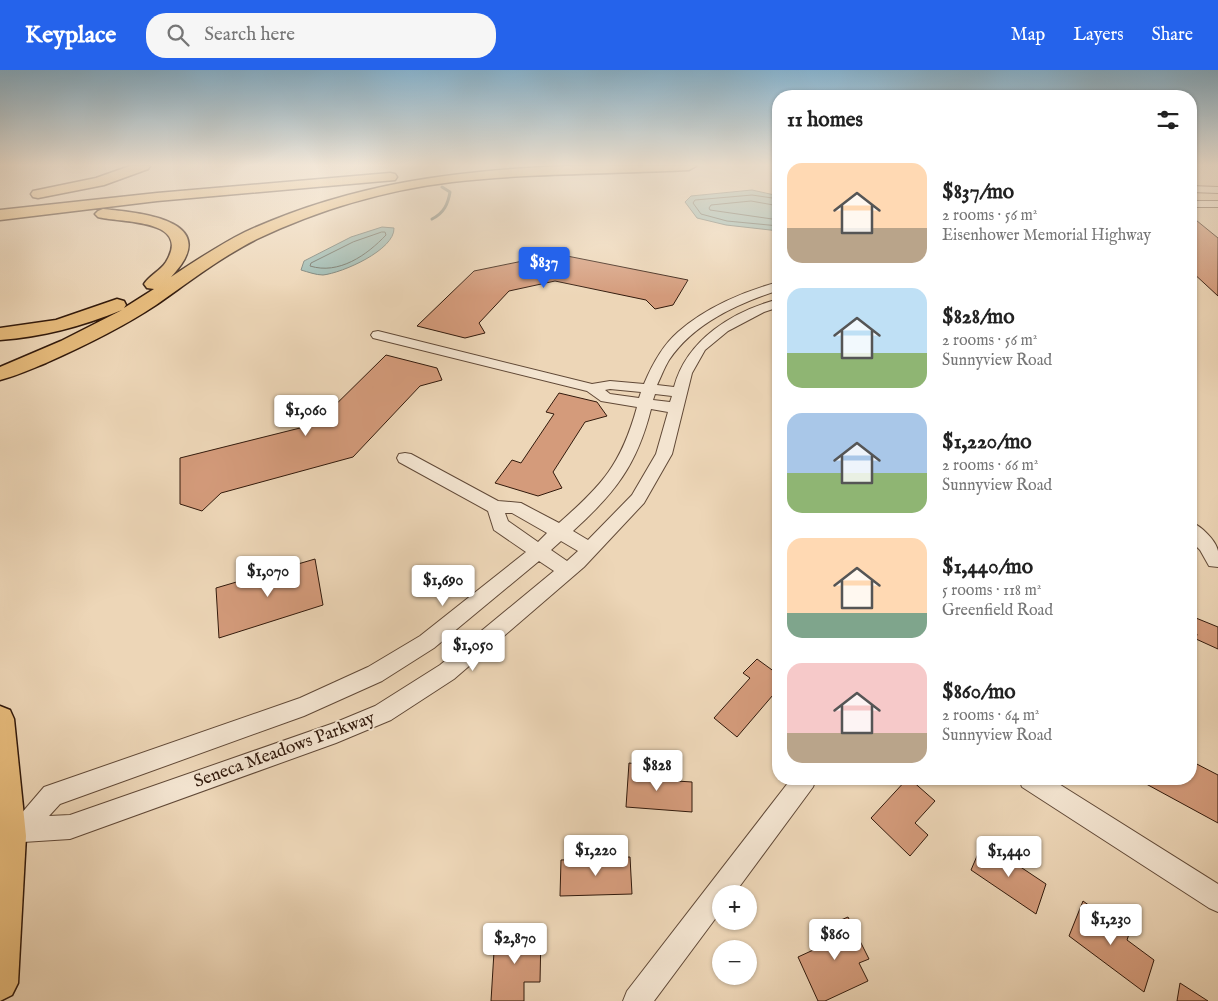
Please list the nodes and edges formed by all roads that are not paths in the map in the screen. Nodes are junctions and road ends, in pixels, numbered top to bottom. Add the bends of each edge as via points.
1 (54, 209) edge
2 (319, 209) edge
3 (0, 216) edge
4 (772, 288) edge
5 (772, 305) edge
6 (0, 334) edge
7 (378, 335) dead end
8 (2, 373) edge
9 (647, 396) junction
10 (678, 400) junction
11 (405, 458) dead end
12 (495, 507) junction
13 (560, 531) junction
14 (1197, 535) edge
15 (590, 549) junction
16 (538, 552) junction
17 (1215, 561) dead end
18 (568, 570) junction
19 (0, 719) edge
20 (800, 785) edge
21 (1039, 785) edge
22 (8, 833) edge
23 (1218, 900) edge
24 (0, 982) edge
25 (637, 1001) edge

1 - 3 highway
2 - 8 highway via 235,244 113,323
3 - 6 highway via 81,214 145,219 171,229 178,237 180,247 170,269 124,302 70,322
4 - 9 street, Seneca Meadows Parkway via 743,298 682,335 661,360
5 - 10 street, Seneca Meadows Parkway via 723,328 700,348 685,373
7 - 9 street via 592,388 606,398
9 - 10 street
9 - 13 street, Seneca Meadows Parkway via 637,435 619,472 596,500
10 - 15 street, Seneca Meadows Parkway via 664,454 638,499
11 - 12 street
12 - 13 street via 516,507
12 - 16 street via 500,525
13 - 15 street
13 - 16 street, Seneca Meadows Parkway
14 - 17 street
15 - 18 street, Seneca Meadows Parkway
16 - 18 street
16 - 22 street, Seneca Meadows Parkway via 426,642 375,674 304,706 68,788 52,795
18 - 22 street, Seneca Meadows Parkway via 447,672 383,713 336,733 70,827
19 - 22 main road
20 - 25 street
21 - 23 street
22 - 24 main road

